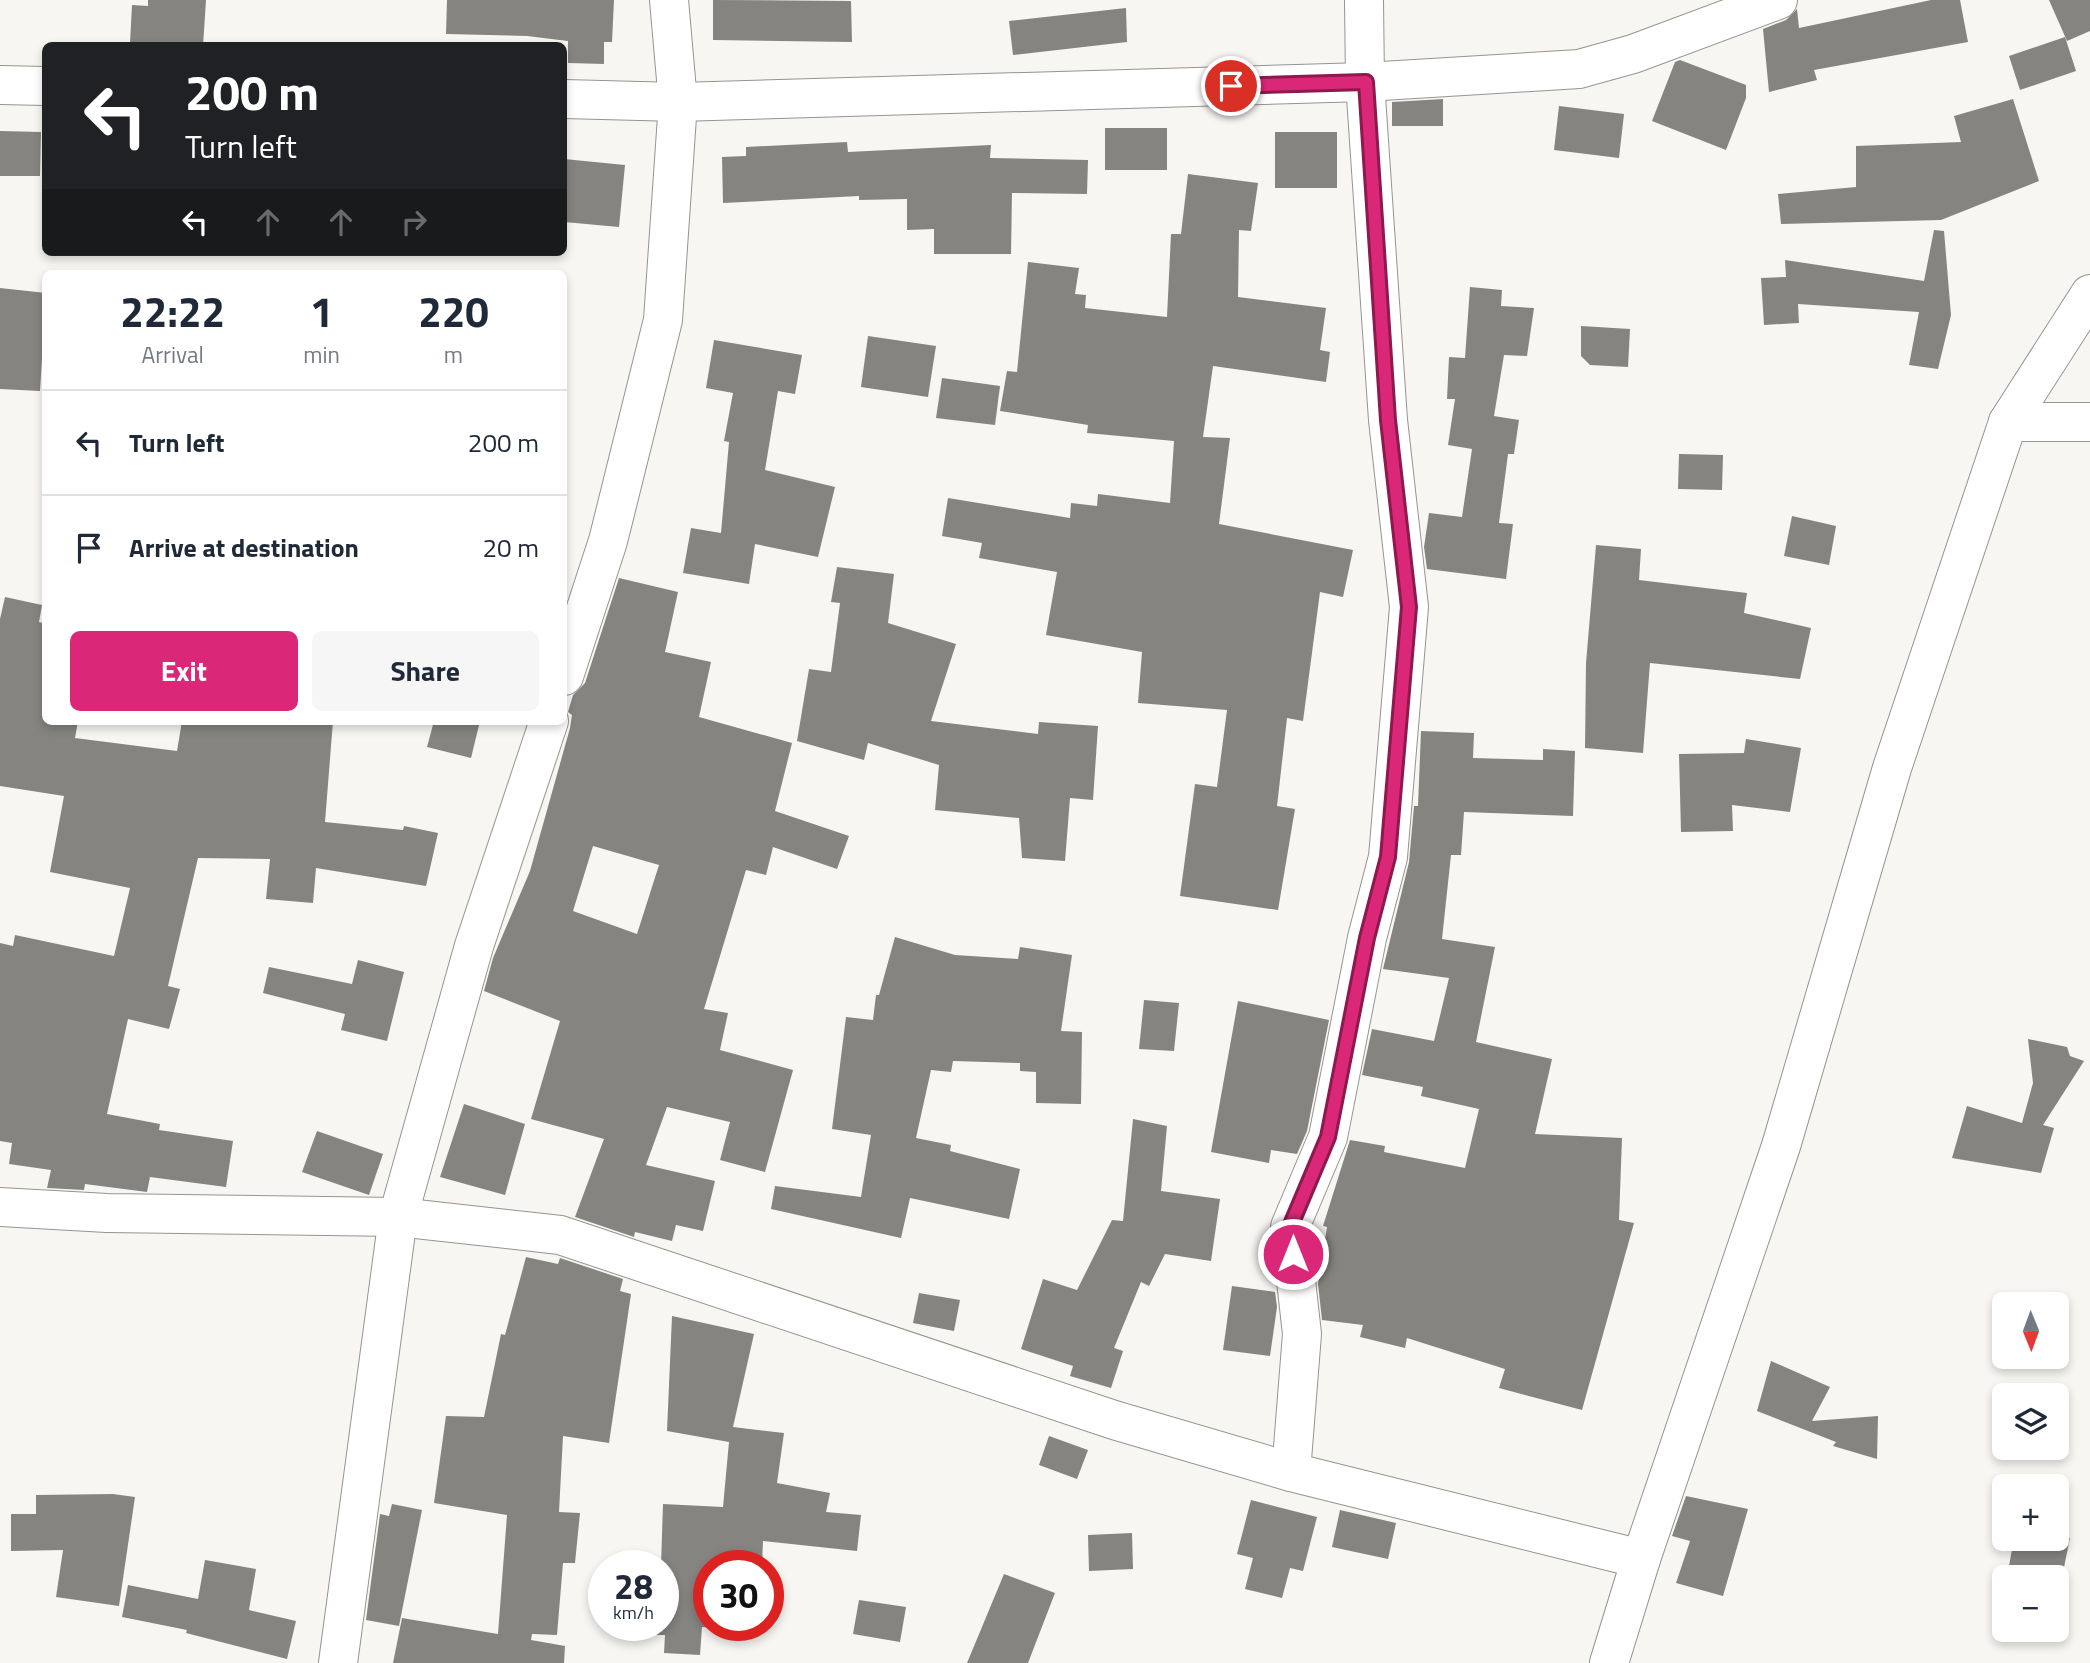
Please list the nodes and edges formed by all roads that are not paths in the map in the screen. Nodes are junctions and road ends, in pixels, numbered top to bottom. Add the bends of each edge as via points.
1 (669, 0) edge
2 (1364, 0) edge
3 (1779, 0) edge
4 (1366, 82) junction
5 (0, 85) edge
6 (42, 86) edge
7 (567, 99) edge
8 (678, 102) junction
9 (2090, 294) edge
10 (2008, 422) junction
11 (2090, 422) edge
12 (567, 667) edge
13 (548, 725) edge
14 (0, 1207) edge
15 (398, 1217) junction
16 (1291, 1472) junction
17 (1641, 1559) junction
18 (338, 1663) edge
19 (1609, 1663) edge

1 - 8 street
2 - 4 street
3 - 4 street via 1579,69
4 - 8 street
4 - 16 street via 1388,420 1409,607 1388,857 1367,938 1328,1137 1290,1227 1302,1335
5 - 6 street
7 - 8 street
8 - 12 street via 663,320 608,541
9 - 10 street
10 - 11 street
10 - 17 street via 1892,768 1781,1146
13 - 15 street via 474,946
14 - 15 street
15 - 16 street via 560,1235 1114,1420
15 - 18 street
16 - 17 street
17 - 19 street

